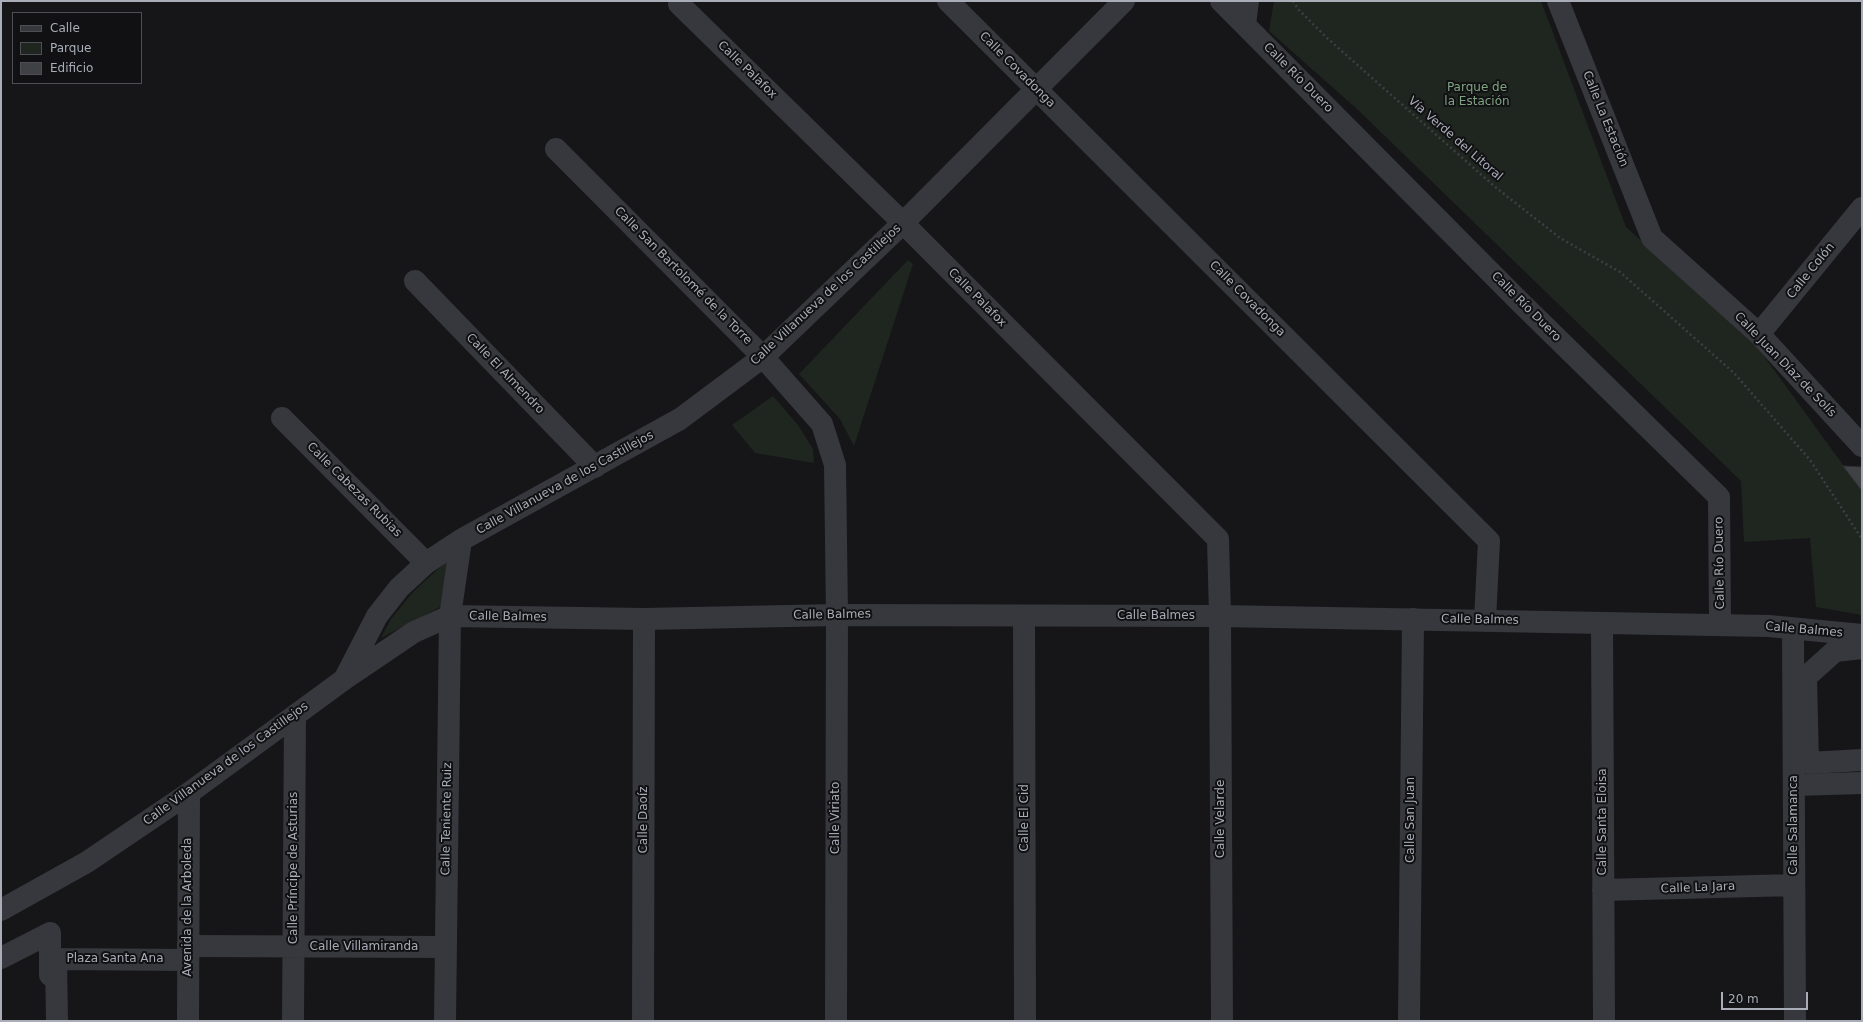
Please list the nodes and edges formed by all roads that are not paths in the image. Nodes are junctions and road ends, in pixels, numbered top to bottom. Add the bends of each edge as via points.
1 (948, 1) edge
2 (1124, 1) edge
3 (1221, 1) edge
4 (1248, 1) edge
5 (1558, 1) edge
6 (680, 3) edge
7 (1245, 25) junction
8 (1036, 89) junction
9 (556, 149) dead end
10 (1859, 216) edge
11 (903, 223) junction
12 (1652, 238) joint
13 (415, 281) dead end
14 (1759, 334) junction
15 (764, 357) junction
16 (282, 418) dead end
17 (1862, 446) edge
18 (595, 467) junction
19 (461, 540) junction
20 (426, 563) junction
21 (837, 615) junction
22 (450, 616) junction
23 (1024, 616) junction
24 (1220, 616) junction
25 (644, 619) junction
26 (1413, 619) junction
27 (1484, 620) junction
28 (1602, 623) junction
29 (1720, 625) junction
30 (1793, 629) junction
31 (1862, 635) edge
32 (1862, 648) edge
33 (346, 678) junction
34 (295, 716) junction
35 (1862, 760) edge
36 (1862, 783) edge
37 (1795, 785) junction
38 (189, 793) junction
39 (1794, 885) junction
40 (1603, 890) junction
41 (1, 910) edge
42 (293, 946) junction
43 (445, 947) junction
44 (188, 953) junction
45 (1, 958) edge
46 (50, 1021) edge
47 (56, 1021) edge
48 (188, 1021) edge
49 (292, 1021) edge
50 (445, 1021) edge
51 (643, 1021) edge
52 (836, 1021) edge
53 (1025, 1021) edge
54 (1222, 1021) edge
55 (1409, 1021) edge
56 (1604, 1021) edge
57 (1795, 1021) edge

1 - 8 street, Calle Covadonga
2 - 8 street, Calle Villanueva de los Castillejos
3 - 7 street, Calle Río Duero
4 - 7 street
5 - 12 street, Calle La Estación
6 - 11 street, Calle Palafox
7 - 29 street, Calle Río Duero via 1519,301 1719,497
8 - 11 street, Calle Villanueva de los Castillejos
8 - 27 street, Calle Covadonga via 1489,541
9 - 15 street, Calle San Bartolomé de la Torre
10 - 14 street, Calle Colón
11 - 15 street, Calle Villanueva de los Castillejos
11 - 24 street, Calle Palafox via 1218,539
12 - 14 street, Calle Juan Díaz de Solís
13 - 18 street, Calle El Almendro
14 - 17 street, Calle Juan Díaz de Solís
15 - 18 street, Calle Villanueva de los Castillejos via 680,419
15 - 21 street, Calle San Bartolomé de la Torre via 822,424 835,465
16 - 20 street, Calle Cabezas Rubias
18 - 19 street, Calle Villanueva de los Castillejos
19 - 20 street, Calle Villanueva de los Castillejos
19 - 22 street, Calle Teniente Ruiz
20 - 33 street, Calle Villanueva de los Castillejos via 399,588 377,616
21 - 23 street, Calle Balmes
21 - 25 street, Calle Balmes
21 - 52 street, Calle Viriato
22 - 25 street, Calle Balmes
22 - 33 street, Calle Villanueva de los Castillejos via 414,632
22 - 43 street, Calle Teniente Ruiz
23 - 24 street, Calle Balmes
23 - 53 street, Calle El Cid
24 - 26 street, Calle Balmes
24 - 54 street, Calle Velarde
25 - 51 street, Calle Daoíz
26 - 27 street, Calle Balmes
26 - 55 street, Calle San Juan
27 - 28 street, Calle Balmes
28 - 29 street, Calle Balmes
28 - 40 street, Calle Santa Eloisa
29 - 30 street, Calle Balmes
30 - 31 street, Calle Balmes
30 - 37 street, Calle Salamanca
32 - 35 street via 1835,651 1806,677 1808,763
33 - 34 street, Calle Villanueva de los Castillejos
34 - 38 street, Calle Villanueva de los Castillejos
34 - 42 street, Calle Príncipe de Asturias
36 - 37 street
37 - 39 street, Calle Salamanca
38 - 41 street, Calle Villanueva de los Castillejos via 87,862
38 - 44 street, Avenida de la Arboleda
39 - 40 street, Calle La Jara
39 - 57 street, Calle Salamanca
40 - 56 street, Calle Santa Eloisa
42 - 43 street, Calle Villamiranda
42 - 44 street, Calle Villamiranda
42 - 49 street, Calle Príncipe de Asturias
43 - 50 street, Calle Teniente Ruiz
44 - 47 street, Plaza Santa Ana via 56,959
44 - 48 street, Avenida de la Arboleda
45 - 46 street, Plaza Santa Ana via 50,933

